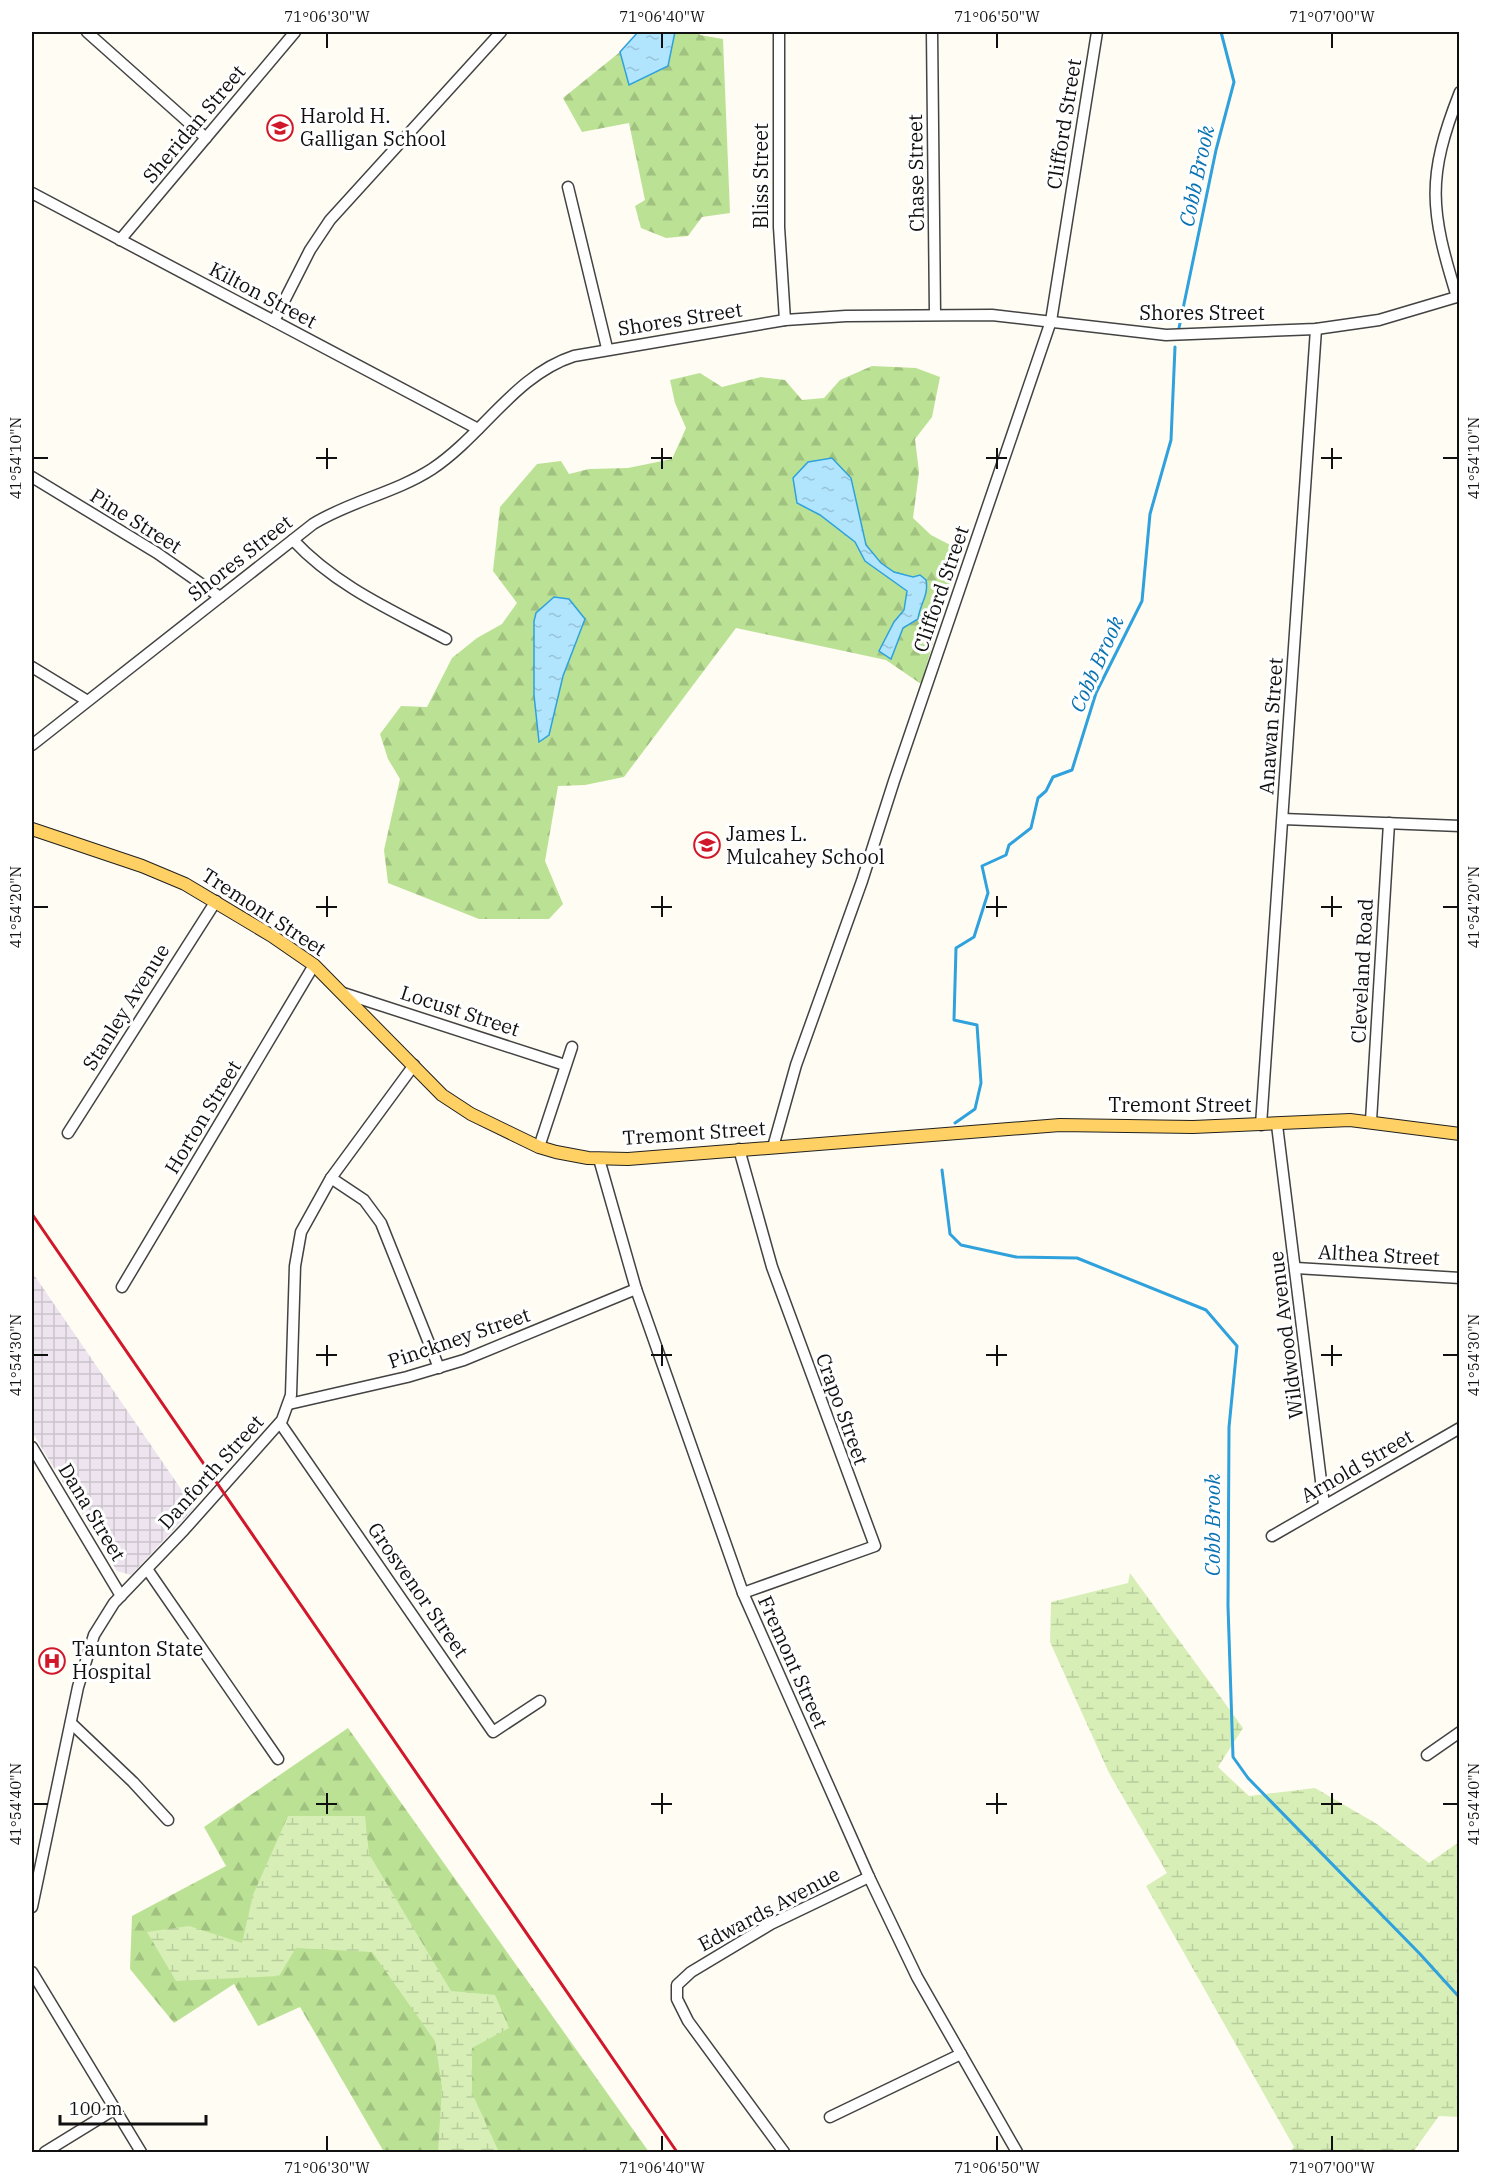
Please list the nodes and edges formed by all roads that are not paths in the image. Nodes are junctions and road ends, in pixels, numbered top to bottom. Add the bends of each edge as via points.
1 (87, 32) edge
2 (295, 32) edge
3 (501, 32) edge
4 (779, 32) edge
5 (932, 32) edge
6 (1097, 32) edge
7 (1460, 92) edge
8 (206, 138) junction
9 (568, 187) dead end
10 (32, 193) edge
11 (120, 240) junction
12 (1458, 297) edge
13 (935, 314) junction
14 (785, 320) junction
15 (274, 321) junction
16 (1051, 321) junction
17 (1316, 329) junction
18 (608, 348) junction
19 (478, 429) junction
20 (32, 477) edge
21 (293, 540) junction
22 (220, 597) junction
23 (446, 639) dead end
24 (32, 667) edge
25 (86, 700) junction
26 (32, 745) edge
27 (1283, 819) junction
28 (1389, 823) junction
29 (1460, 826) edge
30 (32, 829) edge
31 (216, 901) junction
32 (314, 965) junction
33 (343, 993) junction
34 (572, 1047) dead end
35 (414, 1065) junction
36 (565, 1065) junction
37 (1371, 1121) junction
38 (1261, 1125) junction
39 (1277, 1125) junction
40 (68, 1133) dead end
41 (1460, 1134) edge
42 (539, 1147) junction
43 (773, 1147) junction
44 (739, 1149) junction
45 (599, 1159) junction
46 (331, 1178) junction
47 (1296, 1268) junction
48 (1460, 1278) edge
49 (122, 1287) dead end
50 (636, 1289) junction
51 (439, 1368) junction
52 (289, 1404) junction
53 (280, 1423) junction
54 (1460, 1428) edge
55 (32, 1446) edge
56 (1324, 1505) junction
57 (1272, 1536) dead end
58 (147, 1569) junction
59 (743, 1593) junction
60 (121, 1596) junction
61 (540, 1701) dead end
62 (71, 1723) junction
63 (1460, 1732) edge
64 (1427, 1755) dead end
65 (278, 1759) dead end
66 (168, 1820) dead end
67 (869, 1877) junction
68 (32, 1907) edge
69 (32, 1972) edge
70 (962, 2054) junction
71 (115, 2109) junction
72 (830, 2116) dead end
73 (45, 2152) edge
74 (141, 2152) edge
75 (783, 2152) edge
76 (1017, 2152) edge

1 - 8 street
2 - 8 street, Sheridan Street
3 - 15 street via 330,220
4 - 14 street, Bliss Street via 779,228
5 - 13 street, Chase Street
6 - 16 street, Clifford Street
7 - 12 street via 1439,151 1435,194 1438,234
8 - 11 street, Sheridan Street
9 - 18 street
10 - 11 street, Kilton Street
11 - 15 street, Kilton Street
12 - 17 street, Shores Street via 1368,322
13 - 14 street, Shores Street
13 - 16 street, Shores Street
14 - 18 street, Shores Street
15 - 19 street, Kilton Street
16 - 17 street, Shores Street via 1166,334
16 - 43 street, Clifford Street via 796,1065
17 - 27 street, Anawan Street
18 - 19 street, Shores Street via 546,368
19 - 21 street, Shores Street via 425,473 334,511
20 - 22 street, Pine Street via 157,553
21 - 22 street, Shores Street
21 - 23 street via 313,561 354,591
22 - 25 street, Shores Street
24 - 25 street
25 - 26 street, Shores Street
27 - 28 street
27 - 38 street, Anawan Street
28 - 29 street
28 - 37 street, Cleveland Road
30 - 31 main road, Tremont Street via 142,866
31 - 32 main road, Tremont Street
31 - 40 street, Stanley Avenue
32 - 33 main road, Tremont Street
32 - 49 street, Horton Street
33 - 35 main road, Tremont Street
33 - 36 street, Locust Street
34 - 36 street
35 - 42 main road, Tremont Street via 456,1106
35 - 46 street, Danforth Street
36 - 42 street
37 - 39 main road, Tremont Street
37 - 41 main road, Tremont Street
38 - 39 main road, Tremont Street
38 - 43 main road, Tremont Street via 1031,1126
39 - 47 street, Wildwood Avenue
42 - 45 main road, Tremont Street
43 - 44 main road, Tremont Street
44 - 45 main road, Tremont Street
44 - 59 street, Crapo Street via 772,1267 876,1546
45 - 50 street, Fremont Street
46 - 51 street via 364,1200 381,1222
46 - 52 street, Danforth Street via 308,1217 297,1248
47 - 48 street, Althea Street
47 - 56 street, Wildwood Avenue
50 - 51 street, Pinckney Street
50 - 59 street, Fremont Street
51 - 52 street, Pinckney Street
52 - 53 street, Danforth Street
53 - 58 street, Danforth Street
53 - 61 street, Grosvenor Street via 493,1732
54 - 56 street, Arnold Street
55 - 60 street, Dana Street
56 - 57 street, Arnold Street
58 - 60 street, Danforth Street
58 - 65 street
59 - 67 street, Fremont Street
60 - 62 street, Danforth Street via 94,1635
62 - 66 street
62 - 68 street, Danforth Street
63 - 64 street
67 - 70 street, Fremont Street via 917,1977
67 - 75 street, Edwards Avenue via 771,1924 691,1972 677,1985 677,1999 688,2021
69 - 71 street
70 - 72 street
70 - 76 street, Fremont Street
71 - 73 street
71 - 74 street

